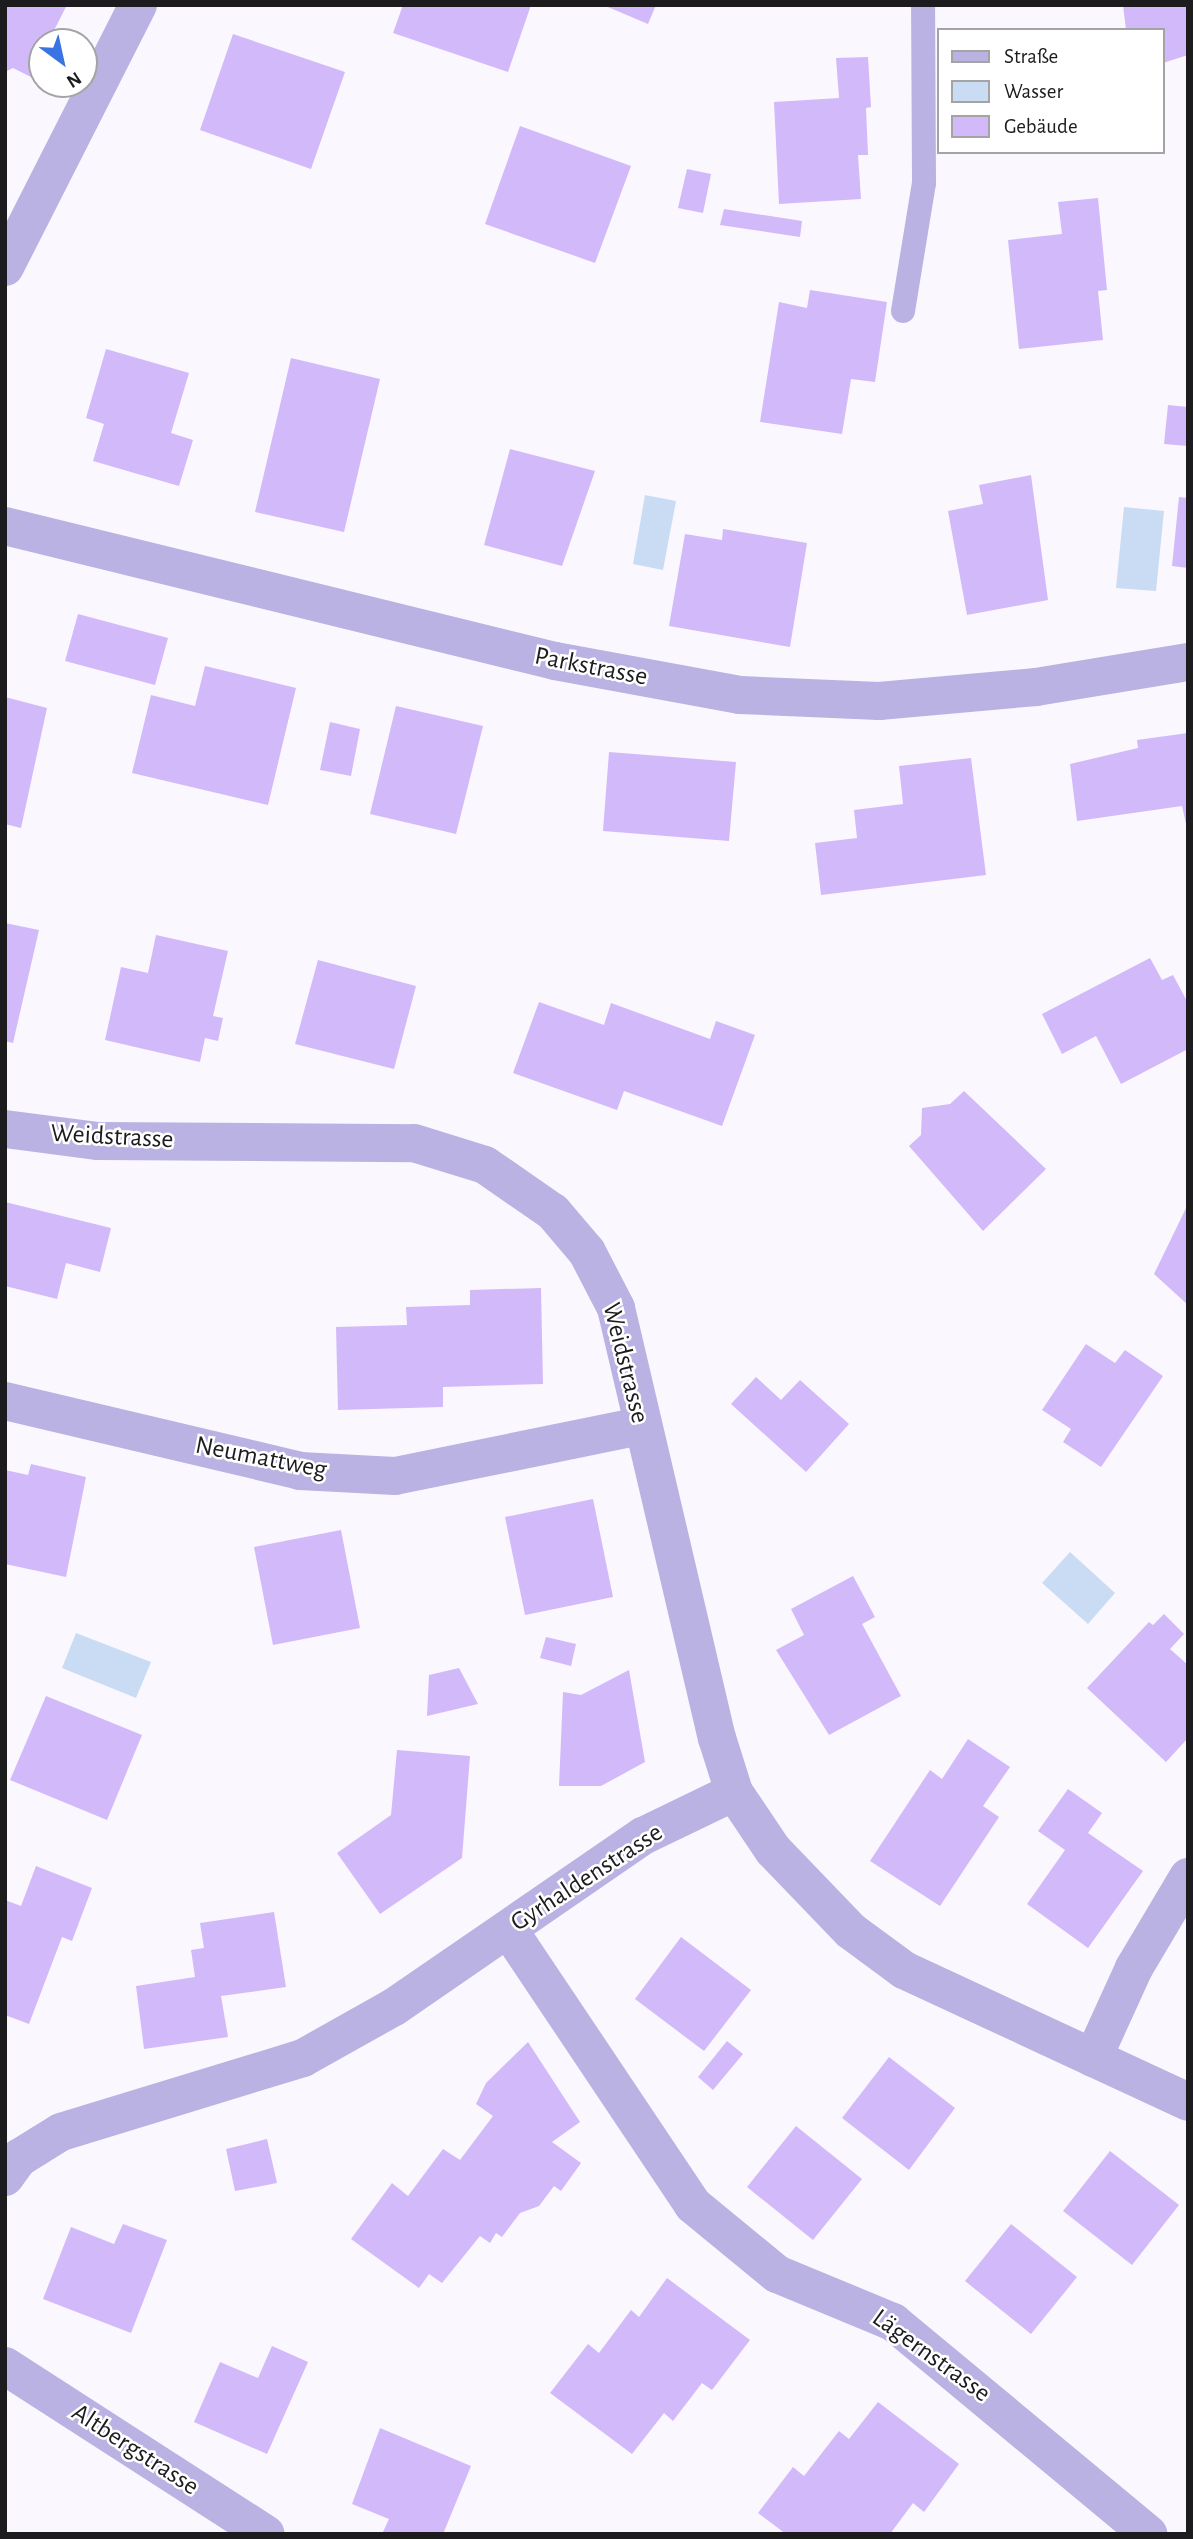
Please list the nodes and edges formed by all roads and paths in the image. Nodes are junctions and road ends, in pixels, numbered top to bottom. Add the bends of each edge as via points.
1 (138, 5) edge
2 (923, 5) edge
3 (5, 267) edge
4 (903, 311) dead end
5 (5, 526) edge
6 (1188, 662) edge
7 (5, 1129) edge
8 (5, 1401) edge
9 (642, 1426) junction
10 (734, 1792) junction
11 (1188, 1877) edge
12 (509, 1930) junction
13 (1093, 2058) junction
14 (1188, 2102) edge
15 (5, 2177) edge
16 (5, 2366) edge
17 (266, 2534) edge
18 (1149, 2534) edge

1 - 3 street
2 - 4 lane via 924,183
5 - 6 street, Parkstrasse via 555,661 740,695 879,702 1036,687
7 - 9 street, Weidstrasse via 98,1141 414,1143 485,1165 553,1212 586,1252 616,1308
8 - 9 street, Neumattweg via 300,1471 395,1476
9 - 10 street, Weidstrasse
10 - 12 street, Gyrhaldenstrasse via 642,1836
10 - 13 street via 773,1850 851,1931 904,1970
11 - 13 street
12 - 15 street, Gyrhaldenstrasse via 303,2058 61,2132 19,2158
12 - 18 street, Lägernstrasse via 694,2205 778,2274 893,2322
13 - 14 street
16 - 17 street, Altbergstrasse

